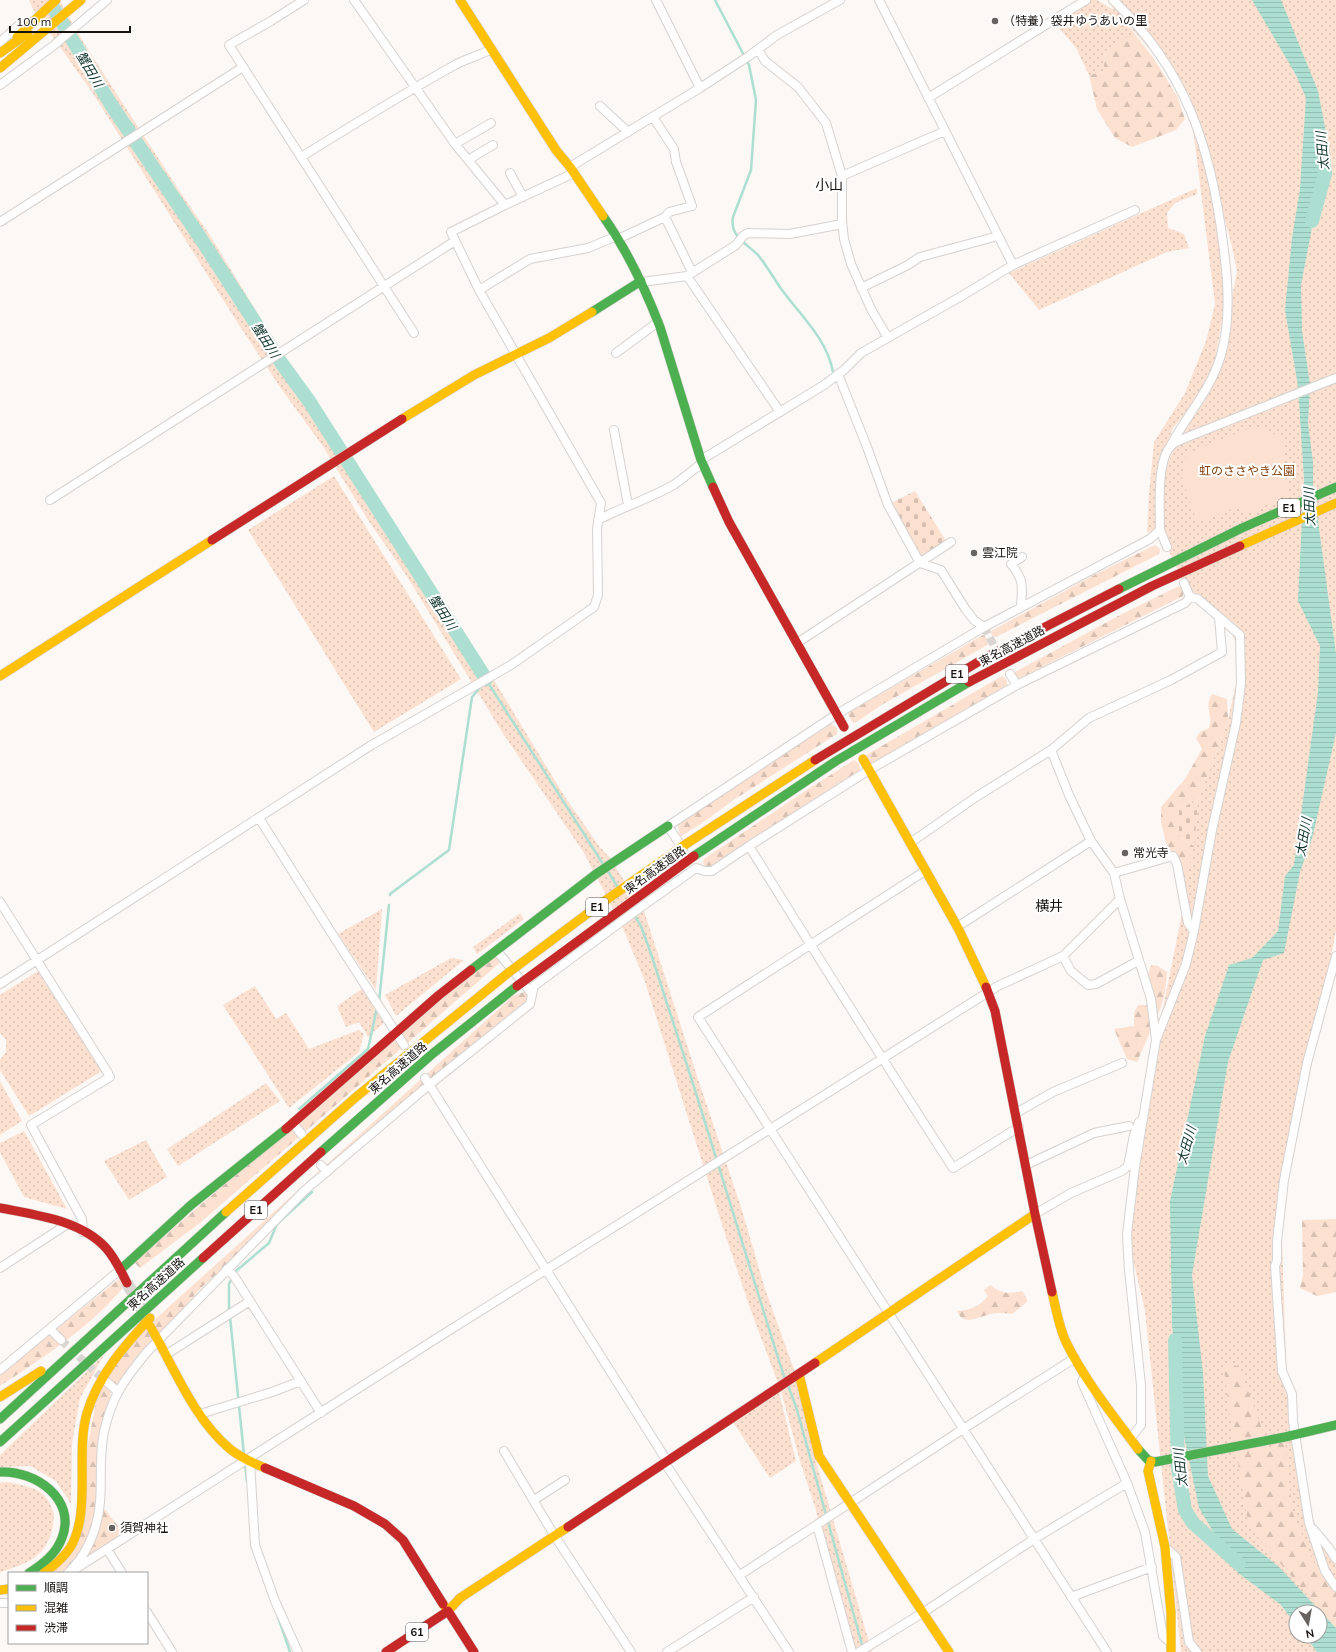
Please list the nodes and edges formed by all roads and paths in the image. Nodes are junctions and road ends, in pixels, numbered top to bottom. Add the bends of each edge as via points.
1 (47, 0) edge
2 (56, 0) edge
3 (65, 0) edge
4 (80, 0) edge
5 (93, 0) edge
6 (107, 0) edge
7 (304, 0) edge
8 (354, 0) edge
9 (460, 0) edge
10 (656, 0) edge
11 (840, 0) edge
12 (879, 0) edge
13 (1086, 0) edge
14 (1113, 0) edge
15 (74, 12) junction
16 (1, 49) edge
17 (492, 49) junction
18 (758, 49) junction
19 (243, 67) junction
20 (0, 68) edge
21 (0, 85) edge
22 (415, 87) junction
23 (700, 88) junction
24 (928, 98) junction
25 (600, 106) dead end
26 (653, 117) junction
27 (491, 123) dead end
28 (945, 131) junction
29 (628, 132) junction
30 (455, 144) junction
31 (493, 145) dead end
32 (301, 158) junction
33 (468, 160) junction
34 (572, 170) junction
35 (510, 173) dead end
36 (842, 176) junction
37 (523, 197) junction
38 (505, 205) junction
39 (1136, 210) dead end
40 (665, 217) junction
41 (0, 222) edge
42 (842, 224) junction
43 (998, 236) junction
44 (618, 237) junction
45 (455, 241) junction
46 (1013, 265) junction
47 (690, 274) junction
48 (641, 282) junction
49 (385, 286) junction
50 (861, 288) junction
51 (479, 290) junction
52 (658, 322) junction
53 (414, 333) dead end
54 (888, 338) junction
55 (616, 353) dead end
56 (516, 354) junction
57 (838, 374) junction
58 (1336, 378) edge
59 (780, 412) junction
60 (614, 430) dead end
61 (1172, 445) junction
62 (702, 462) junction
63 (1336, 487) edge
64 (50, 500) dead end
65 (1336, 504) edge
66 (628, 505) junction
67 (598, 520) junction
68 (1160, 530) junction
69 (951, 542) dead end
70 (1167, 547) dead end
71 (1022, 557) dead end
72 (920, 563) junction
73 (1184, 583) dead end
74 (1190, 597) junction
75 (1021, 607) junction
76 (1219, 617) junction
77 (984, 627) junction
78 (797, 643) junction
79 (1010, 674) dead end
80 (0, 676) edge
81 (1017, 685) junction
82 (837, 714) junction
83 (844, 727) dead end
84 (1051, 750) junction
85 (863, 759) dead end
86 (869, 770) junction
87 (259, 818) junction
88 (668, 826) junction
89 (1091, 841) junction
90 (910, 843) junction
91 (749, 846) junction
92 (696, 868) junction
93 (926, 871) junction
94 (1114, 873) junction
95 (1120, 899) junction
96 (0, 902) edge
97 (957, 927) junction
98 (1194, 931) junction
99 (811, 945) junction
100 (497, 951) junction
101 (1063, 956) junction
102 (1336, 956) edge
103 (37, 960) junction
104 (1138, 961) junction
105 (0, 984) edge
106 (989, 991) junction
107 (532, 994) junction
108 (396, 1032) junction
109 (1156, 1040) junction
110 (404, 1045) dead end
111 (883, 1057) junction
112 (1122, 1063) dead end
113 (427, 1081) junction
114 (1144, 1112) junction
115 (1016, 1113) junction
116 (293, 1122) junction
117 (1129, 1126) dead end
118 (1019, 1127) junction
119 (770, 1128) junction
120 (302, 1135) dead end
121 (321, 1165) dead end
122 (1026, 1165) junction
123 (327, 1172) junction
124 (280, 1189) junction
125 (0, 1208) edge
126 (1035, 1214) junction
127 (66, 1225) junction
128 (83, 1232) junction
129 (0, 1268) edge
130 (226, 1269) junction
131 (120, 1270) junction
132 (547, 1270) junction
133 (127, 1283) tunnel mouth
134 (250, 1301) junction
135 (888, 1315) junction
136 (150, 1326) tunnel mouth
137 (50, 1330) junction
138 (89, 1338) junction
139 (61, 1340) tunnel mouth
140 (159, 1340) junction
141 (167, 1354) junction
142 (1075, 1358) junction
143 (0, 1370) edge
144 (799, 1374) junction
145 (1085, 1375) junction
146 (301, 1381) junction
147 (108, 1383) tunnel mouth
148 (117, 1391) junction
149 (0, 1398) edge
150 (321, 1413) junction
151 (200, 1414) junction
152 (0, 1419) edge
153 (1336, 1425) edge
154 (963, 1429) junction
155 (1296, 1433) junction
156 (1130, 1439) junction
157 (0, 1442) edge
158 (504, 1451) dead end
159 (248, 1461) junction
160 (1153, 1461) junction
161 (666, 1462) junction
162 (0, 1472) edge
163 (565, 1480) dead end
164 (1127, 1483) junction
165 (534, 1500) junction
166 (850, 1503) junction
167 (817, 1525) junction
168 (1311, 1527) junction
169 (554, 1535) junction
170 (1034, 1539) junction
171 (1165, 1547) junction
172 (107, 1549) junction
173 (1336, 1559) edge
174 (1152, 1567) junction
175 (30, 1572) edge
176 (45, 1572) edge
177 (69, 1572) edge
178 (121, 1572) edge
179 (740, 1575) junction
180 (1336, 1587) edge
181 (754, 1597) junction
182 (1071, 1597) junction
183 (448, 1611) junction
184 (924, 1612) junction
185 (148, 1614) edge
186 (1171, 1647) edge
187 (1105, 1651) edge
188 (172, 1652) edge
189 (298, 1652) edge
190 (386, 1652) edge
191 (474, 1652) edge
192 (630, 1652) edge
193 (667, 1652) edge
194 (789, 1652) edge
195 (852, 1652) edge
196 (859, 1652) edge
197 (949, 1652) edge
198 (1198, 1652) edge

1 - 16 street
2 - 16 main road
3 - 16 main road via 36,28
4 - 15 main road
5 - 15 main road
6 - 21 street via 53,46
7 - 19 street via 229,45
8 - 22 street
9 - 17 main road
10 - 23 street
11 - 18 street via 777,35
12 - 24 street
13 - 24 street
14 - 61 street via 1149,38 1188,103 1206,157 1221,228 1227,301 1226,330 1221,356 1212,378
15 - 20 main road via 42,41
17 - 22 street via 455,64
17 - 34 main road via 556,150
18 - 23 street
18 - 36 street via 765,61 798,87 826,123
19 - 32 street
19 - 41 street
22 - 30 street
22 - 32 street
23 - 26 street
24 - 28 street
25 - 29 street
26 - 29 street
26 - 40 street via 674,149 676,162 692,206 669,212
27 - 30 street
28 - 36 street
28 - 43 street
29 - 34 street
30 - 33 street
31 - 33 street
32 - 49 street
33 - 38 street
34 - 37 street
34 - 44 main road
35 - 37 street
36 - 42 street
37 - 38 street
38 - 45 street via 451,232
39 - 46 street
40 - 44 street
40 - 47 street
42 - 47 street via 790,234 748,233 736,245
42 - 50 street via 851,264
43 - 46 street
43 - 50 street via 920,257
44 - 48 main road
44 - 51 street via 588,248 530,259
45 - 49 street
45 - 51 street
46 - 54 street
47 - 48 street
47 - 59 street
48 - 52 main road
48 - 56 main road via 549,338
49 - 53 street
49 - 64 street
50 - 54 street
51 - 56 street
52 - 55 street
52 - 62 main road
54 - 57 street via 860,353
56 - 67 street via 601,502
56 - 80 main road via 443,393
57 - 59 street
57 - 72 street via 888,505
58 - 61 street
59 - 62 street
60 - 66 street
61 - 68 street via 1167,451 1159,482
62 - 66 street via 675,484
62 - 78 main road via 729,522
63 - 138 main road, 東名高速道路 / E1, bridge via 1242,528 1145,575 983,660 829,751 686,844 508,974 356,1097 220,1217
65 - 124 main road, 東名高速道路 / E1, bridge via 1152,586 937,700 836,761 694,856 517,986 430,1055
66 - 67 street
67 - 87 street via 598,595 594,607 511,665 370,746
68 - 70 street
68 - 75 street via 1150,539
69 - 72 street
71 - 75 street via 1011,564 1020,575
72 - 77 street via 941,570 966,610
72 - 78 street
73 - 74 street
74 - 76 street via 1198,600
74 - 81 street via 1185,603
75 - 77 street
76 - 84 street via 1222,652 1171,680 1089,718
76 - 98 street via 1240,635 1241,683 1236,723 1212,830
77 - 82 street
78 - 82 main road
79 - 81 street
81 - 86 street
82 - 83 main road
82 - 88 street
84 - 89 street
84 - 90 street via 976,797
85 - 86 main road
86 - 90 main road
86 - 91 street
87 - 103 street
87 - 108 street
88 - 92 street
88 - 100 main road via 596,874
89 - 94 street
89 - 97 street
90 - 93 main road
91 - 92 street via 712,871
91 - 99 street
92 - 107 street via 534,986
93 - 97 main road
93 - 99 street
94 - 95 street
94 - 98 street via 1173,856 1188,922
95 - 101 street
95 - 104 street
96 - 103 street
97 - 106 main road
98 - 109 street via 1186,964
99 - 111 street
99 - 119 street via 698,1017
100 - 107 street
100 - 108 main road
101 - 104 street via 1072,971 1088,985 1096,984
101 - 106 street
102 - 155 street via 1307,1063 1284,1180 1277,1242 1275,1266 1282,1371 1292,1394
103 - 105 street
103 - 128 street via 109,1075 31,1125 82,1219
104 - 109 street via 1151,999
106 - 111 street
106 - 115 main road
107 - 113 street via 530,1004
108 - 110 street
108 - 116 main road
109 - 114 street
111 - 118 street via 953,1168
111 - 119 street
112 - 115 street via 1053,1092
113 - 123 street
113 - 132 street
114 - 126 street via 1134,1135 1128,1166 1071,1193
114 - 156 street via 1127,1234 1141,1385 1141,1425
115 - 118 main road
116 - 120 street
116 - 131 main road via 191,1205
117 - 122 street via 1094,1133
118 - 122 main road
119 - 132 street
119 - 135 street
121 - 123 street
122 - 126 main road
123 - 130 street
124 - 157 main road, 東名高速道路 / E1
124 - 176 main road via 214,1252 137,1332 108,1369 91,1401 83,1429 81,1507 74,1539 65,1554
125 - 127 main road
126 - 135 main road
126 - 142 main road via 1060,1326
127 - 128 main road
127 - 129 street
128 - 131 main road via 105,1246
130 - 134 street via 234,1276
130 - 140 street
131 - 133 main road
131 - 137 street
132 - 150 street
132 - 161 street
134 - 141 street
134 - 146 street
135 - 144 main road
135 - 154 street
136 - 140 main road
137 - 139 street
137 - 143 street
138 - 149 main road
138 - 152 main road, 東名高速道路 / E1
140 - 141 main road
140 - 148 street
141 - 151 main road
142 - 145 main road
142 - 154 street
144 - 161 main road
144 - 166 main road via 819,1456
145 - 156 main road
145 - 164 street via 1082,1382
146 - 150 street
146 - 151 street
147 - 148 street
148 - 177 street via 103,1434 97,1520 85,1552
150 - 159 street
151 - 159 main road via 218,1438 235,1454
153 - 155 main road
154 - 166 street
154 - 170 street
155 - 160 main road
155 - 168 street
156 - 160 main road via 1142,1455
158 - 165 street
159 - 172 street
159 - 183 main road via 355,1506 394,1529
159 - 189 street via 255,1544 275,1601
160 - 171 main road via 1148,1471
161 - 169 main road
161 - 179 street
162 - 175 main road via 25,1475 40,1481 50,1488 63,1509 64,1536 58,1548 48,1560
163 - 165 street
164 - 170 street
164 - 174 street via 1145,1532
165 - 169 street
166 - 167 street
166 - 184 main road
167 - 179 street
167 - 195 street
168 - 173 street
168 - 180 street via 1325,1571
169 - 183 main road via 460,1598
169 - 192 street
170 - 182 street
170 - 184 street
171 - 186 main road via 1171,1613
171 - 198 street via 1176,1557 1190,1642
172 - 177 street
172 - 178 street
174 - 182 street
174 - 186 street via 1163,1636
179 - 181 street
181 - 193 street
181 - 194 street
182 - 187 street
183 - 190 main road, 61
183 - 191 main road
184 - 196 street
184 - 197 main road
185 - 188 street

